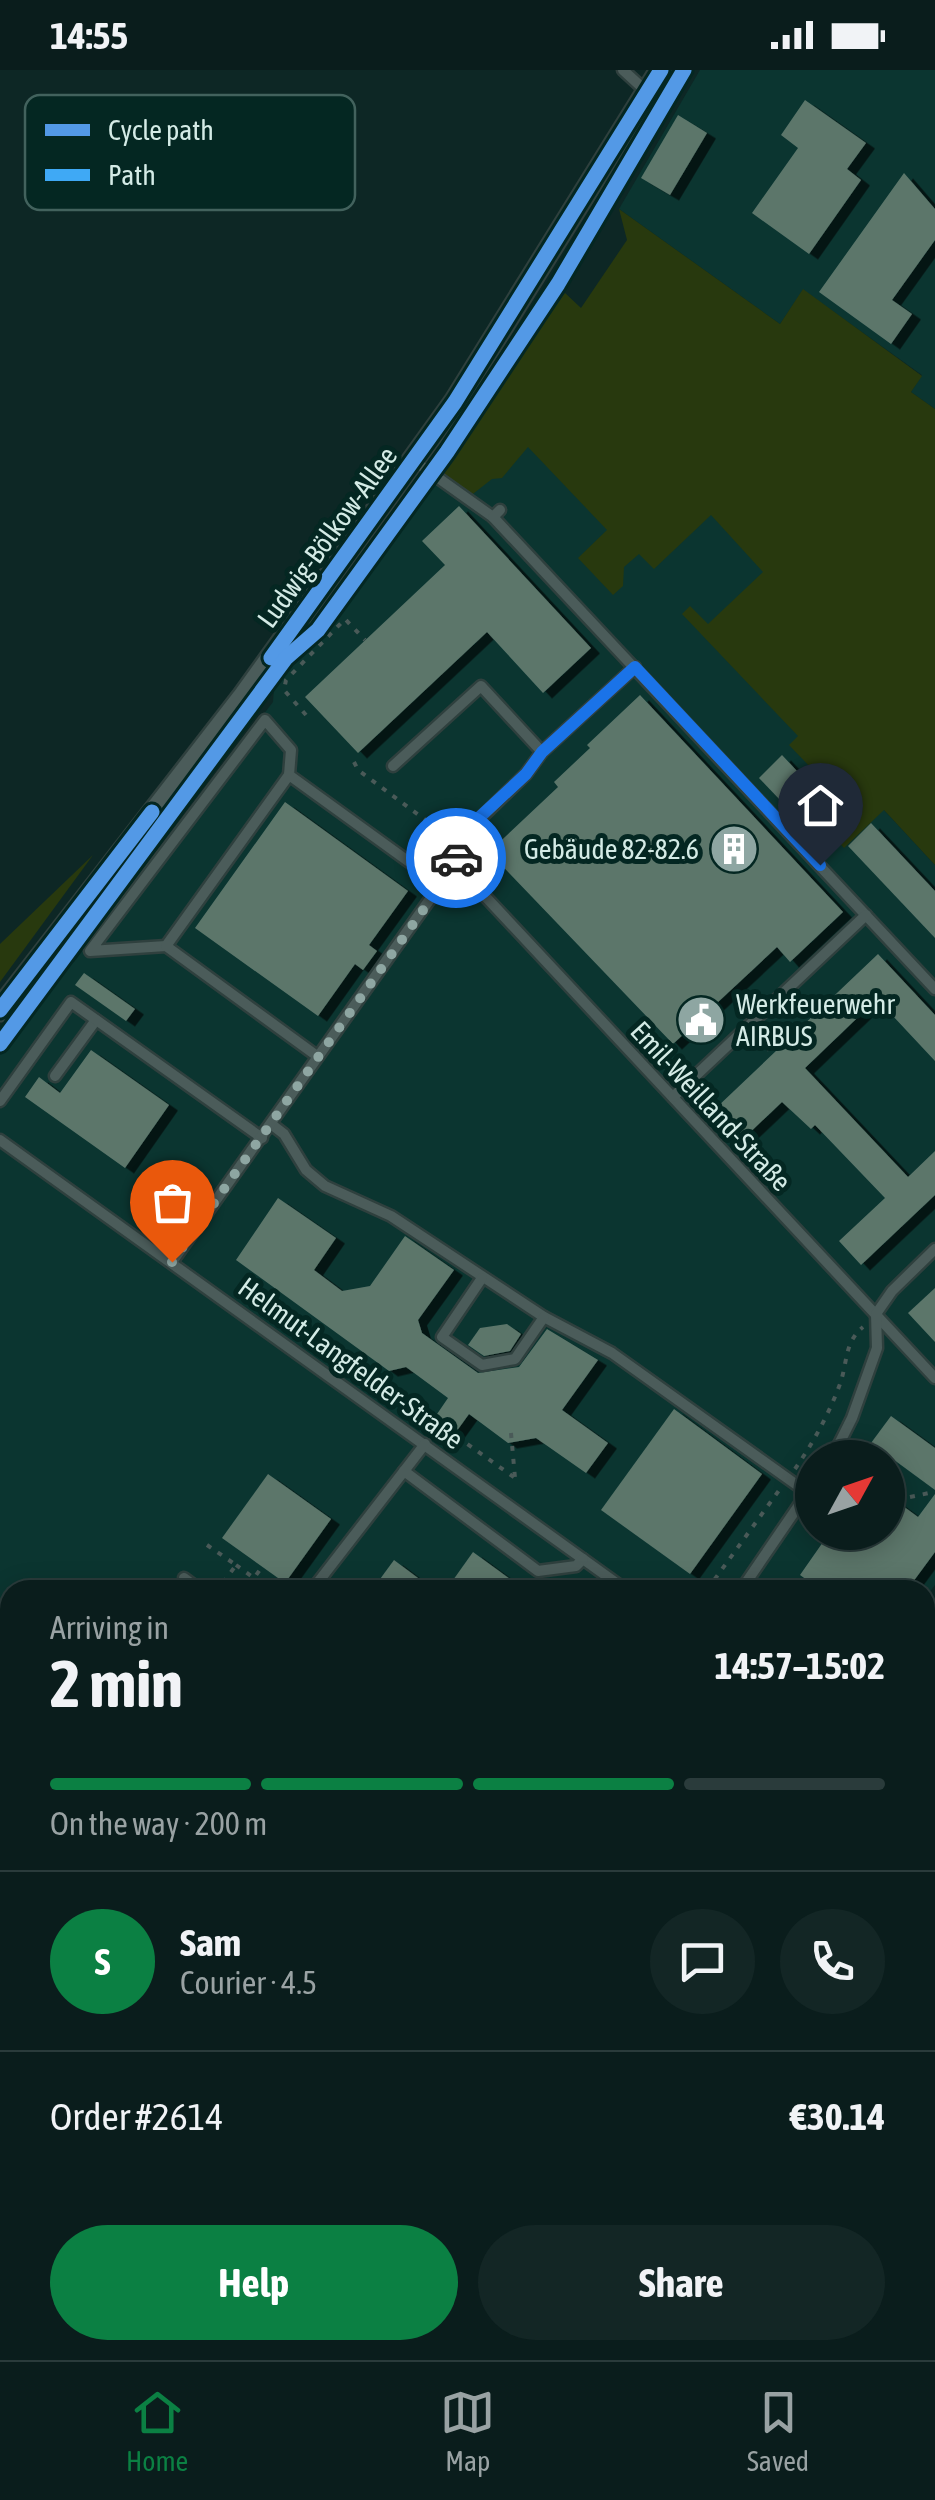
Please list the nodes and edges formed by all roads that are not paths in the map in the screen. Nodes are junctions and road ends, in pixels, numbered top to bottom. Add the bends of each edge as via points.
1 (623, 70) edge
2 (661, 70) edge
3 (647, 92) junction
4 (413, 460) junction
5 (635, 667) junction
6 (542, 752) junction
7 (393, 766) dead end
8 (289, 775) junction
9 (455, 864) junction
10 (441, 885) junction
11 (866, 915) junction
12 (166, 946) junction
13 (935, 990) edge
14 (0, 1010) edge
15 (96, 1020) junction
16 (317, 1056) junction
17 (56, 1076) dead end
18 (673, 1097) junction
19 (0, 1101) edge
20 (271, 1124) junction
21 (262, 1138) junction
22 (0, 1140) edge
23 (935, 1249) edge
24 (172, 1262) junction
25 (482, 1278) junction
26 (876, 1314) junction
27 (544, 1317) junction
28 (935, 1378) edge
29 (841, 1440) edge
30 (425, 1444) junction
31 (404, 1471) junction
32 (795, 1482) edge
33 (795, 1511) edge
34 (583, 1558) junction
35 (184, 1578) dead end
36 (187, 1580) edge
37 (320, 1580) edge
38 (613, 1580) edge
39 (747, 1580) edge

1 - 3 lane
2 - 3 street, Ludwig-Bölkow-Allee
3 - 4 street, Ludwig-Bölkow-Allee
4 - 5 lane via 496,513
4 - 14 street, Ludwig-Bölkow-Allee via 242,698
5 - 6 lane
5 - 11 lane
6 - 7 lane via 481,686
6 - 9 lane via 456,842
8 - 10 lane
8 - 12 lane
8 - 12 lane via 291,750 266,720 90,950
9 - 10 lane
9 - 18 lane, Emil-Weilland-Straße
10 - 16 lane
11 - 13 lane
11 - 18 lane
12 - 16 lane
15 - 17 lane
15 - 19 lane via 71,1002
15 - 21 lane
16 - 20 lane
18 - 26 lane, Emil-Weilland-Straße
20 - 21 lane
20 - 25 lane via 316,1179 391,1216
21 - 24 lane
22 - 24 lane, Helmut-Langfelder-Straße
23 - 26 lane
24 - 30 lane, Helmut-Langfelder-Straße
25 - 27 lane
25 - 27 lane via 442,1337 482,1365 515,1359
26 - 28 lane, Emil-Weilland-Straße
26 - 29 lane via 877,1348
27 - 32 lane via 612,1353
30 - 31 lane
30 - 34 lane, Helmut-Langfelder-Straße
31 - 34 lane via 538,1571 576,1566
31 - 37 lane
33 - 39 lane
34 - 38 lane, Helmut-Langfelder-Straße
35 - 36 lane

